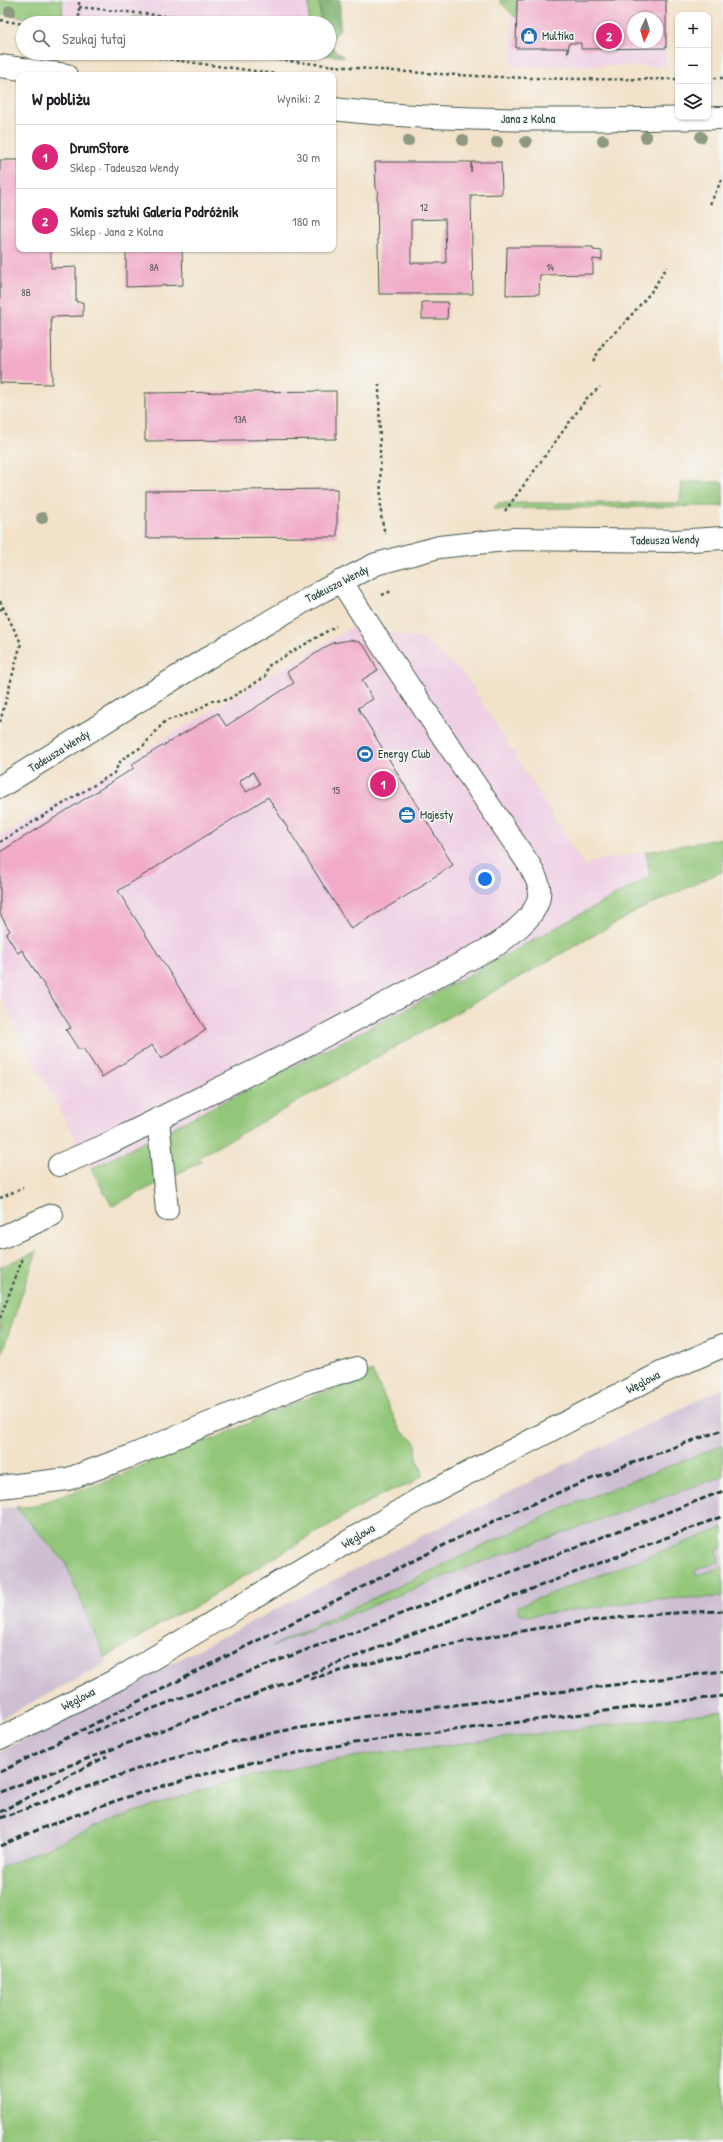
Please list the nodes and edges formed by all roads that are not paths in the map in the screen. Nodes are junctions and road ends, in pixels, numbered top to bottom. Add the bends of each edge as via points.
1 (0, 66) edge
2 (44, 72) edge
3 (336, 109) edge
4 (723, 118) edge
5 (723, 538) edge
6 (341, 581) junction
7 (0, 787) edge
8 (158, 1119) junction
9 (59, 1165) dead end
10 (167, 1210) dead end
11 (44, 1219) road end
12 (0, 1238) edge
13 (723, 1346) edge
14 (357, 1368) dead end
15 (0, 1487) edge
16 (0, 1739) edge

1 - 2 street
3 - 4 street, Jana z Kolna via 370,114 505,120
5 - 6 street, Tadeusza Wendy via 514,539 439,547 376,564
6 - 7 street, Tadeusza Wendy via 214,654
6 - 8 street via 530,866 538,883 539,897 535,909 523,925 498,944 309,1044
8 - 9 street
8 - 10 street
11 - 12 street
13 - 16 street, Węglowa via 661,1373 426,1495 118,1679
14 - 15 street via 308,1382 131,1456 68,1479

